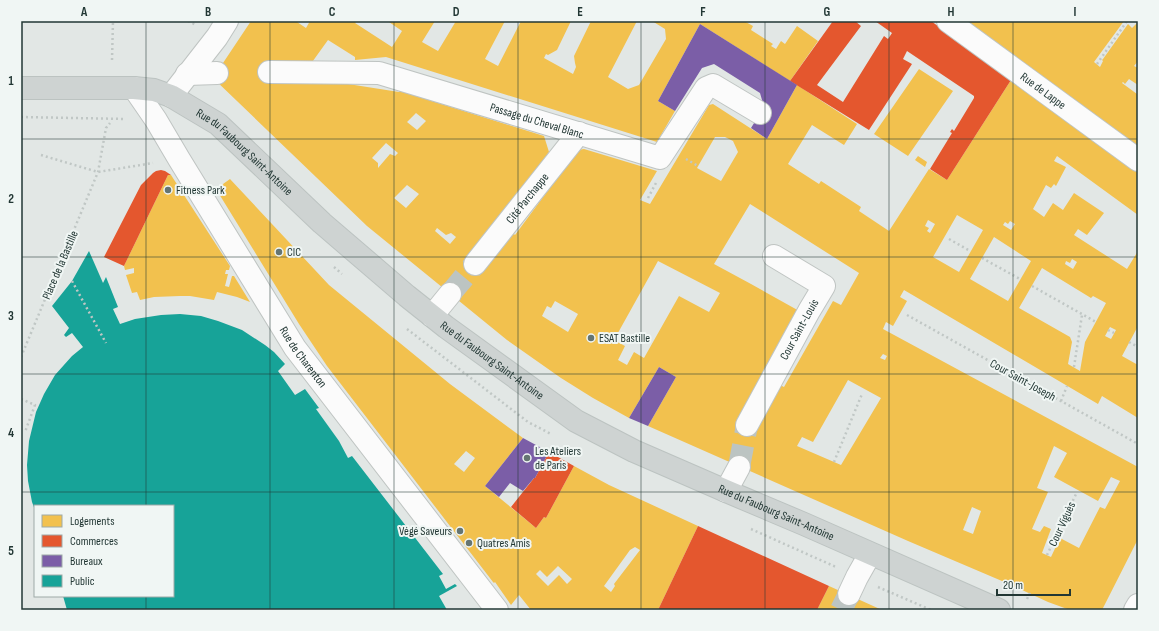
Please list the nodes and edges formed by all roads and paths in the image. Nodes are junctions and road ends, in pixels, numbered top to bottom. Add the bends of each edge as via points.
1 (113, 21) edge
2 (227, 21) edge
3 (948, 21) edge
4 (1127, 21) edge
5 (112, 60) dead end
6 (1097, 64) dead end
7 (269, 72) dead end
8 (217, 73) dead end
9 (187, 74) junction
10 (21, 88) edge
11 (134, 88) junction
12 (171, 96) junction
13 (760, 114) dead end
14 (21, 117) edge
15 (125, 119) dead end
16 (110, 123) dead end
17 (578, 132) junction
18 (41, 155) dead end
19 (1138, 160) edge
20 (156, 162) dead end
21 (98, 172) junction
22 (949, 239) dead end
23 (970, 251) dead end
24 (774, 256) dead end
25 (982, 258) dead end
26 (475, 264) tunnel mouth
27 (1020, 280) dead end
28 (72, 281) dead end
29 (1032, 286) dead end
30 (450, 294) tunnel mouth
31 (907, 315) dead end
32 (1082, 315) junction
33 (432, 316) junction
34 (1096, 322) dead end
35 (1108, 330) dead end
36 (1114, 333) dead end
37 (1129, 342) dead end
38 (106, 343) dead end
39 (1138, 347) edge
40 (21, 357) edge
41 (1074, 367) dead end
42 (1068, 386) dead end
43 (862, 394) dead end
44 (21, 399) edge
45 (1061, 401) junction
46 (747, 425) tunnel mouth
47 (25, 432) dead end
48 (1138, 444) edge
49 (834, 462) dead end
50 (739, 467) tunnel mouth
51 (726, 491) junction
52 (1076, 492) dead end
53 (870, 554) junction
54 (1047, 555) dead end
55 (1030, 593) dead end
56 (849, 594) tunnel mouth
57 (1027, 599) dead end
58 (1138, 605) edge
59 (497, 610) edge
60 (999, 610) edge
61 (1136, 610) edge

1 - 5 path
2 - 9 street
3 - 19 street, Rue de Lappe
4 - 6 path
7 - 17 street, Passage du Cheval Blanc via 379,73
8 - 9 street
9 - 12 street
10 - 11 main road, Rue du Faubourg Saint-Antoine
11 - 12 main road, Rue du Faubourg Saint-Antoine via 154,90
11 - 59 street, Rue de Charenton via 295,348
12 - 33 main road, Rue du Faubourg Saint-Antoine via 218,124 322,223
13 - 17 street, Passage du Cheval Blanc via 713,85 706,88 660,158
14 - 15 path
16 - 21 path, Place de la Bastille via 106,128
17 - 26 street, Cité Parchappe
18 - 21 path
20 - 21 path
21 - 40 path, Place de la Bastille
22 - 23 path
24 - 46 street, Cour Saint-Louis via 824,286
25 - 27 path
28 - 38 path
29 - 32 path
30 - 33 street
31 - 45 path, Cour Saint-Joseph
32 - 34 path
32 - 41 path
33 - 51 main road, Rue du Faubourg Saint-Antoine via 576,421 634,451
35 - 36 path
37 - 39 path
42 - 45 path
43 - 49 path
44 - 47 path via 35,405
45 - 48 path, Cour Saint-Joseph
50 - 51 street
51 - 53 main road, Rue du Faubourg Saint-Antoine
52 - 54 path, Cour Viguès
53 - 56 street
53 - 60 main road, Rue du Faubourg Saint-Antoine
55 - 57 path
58 - 61 street

